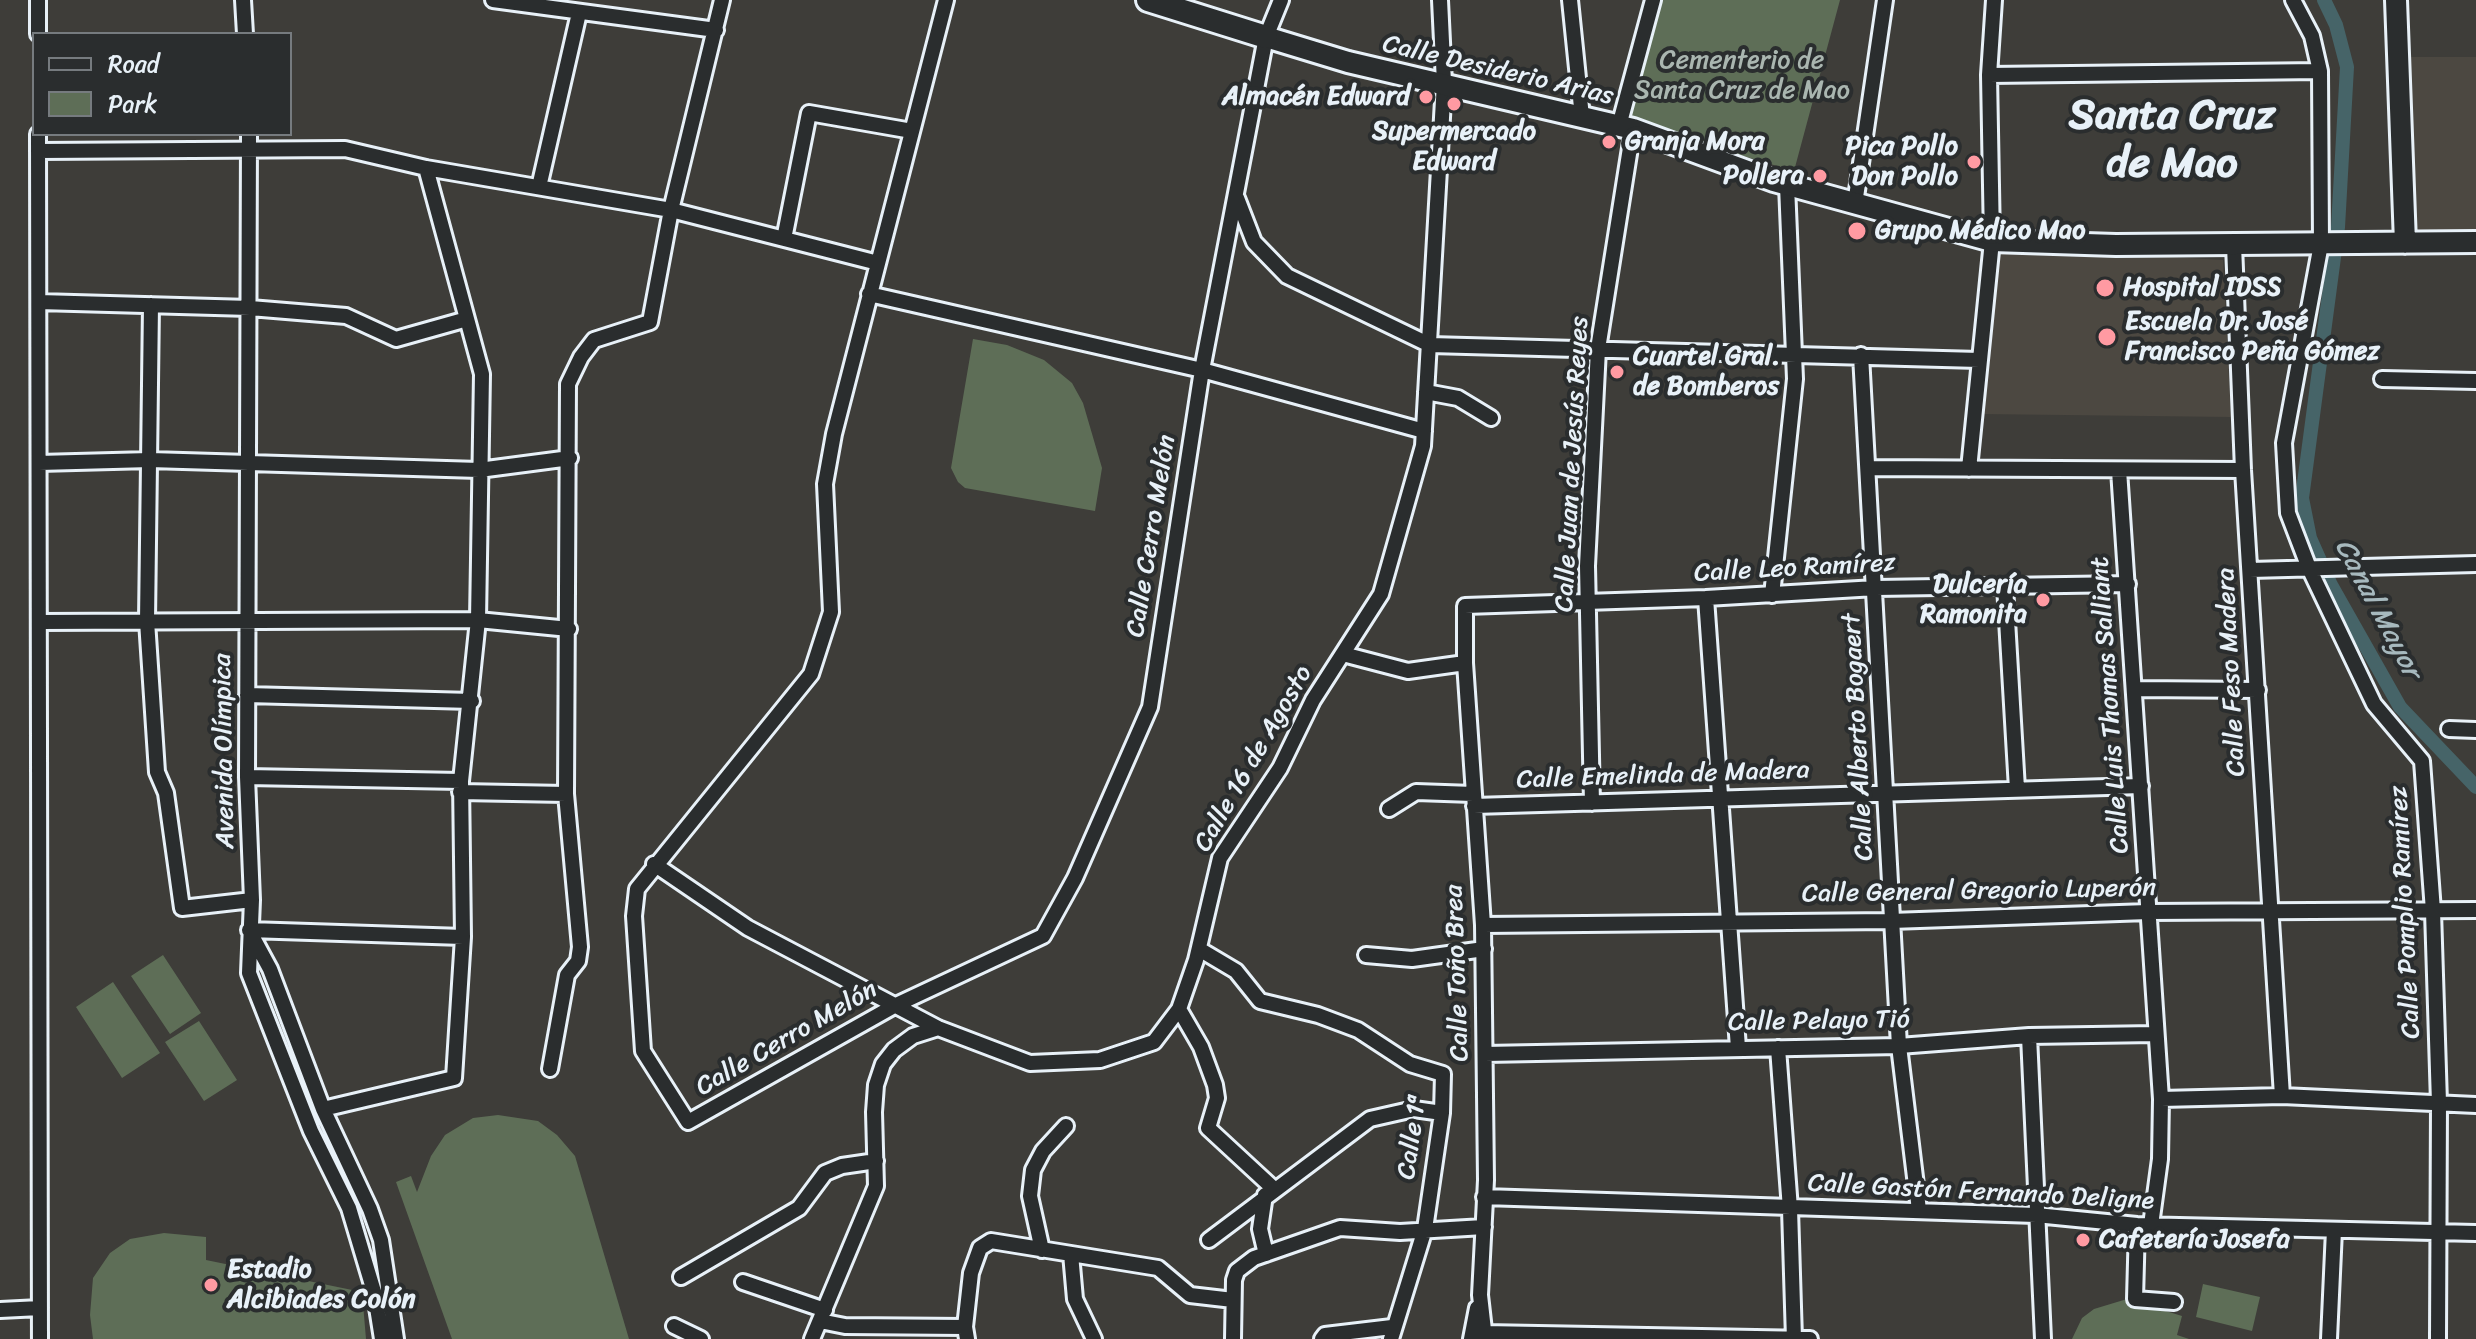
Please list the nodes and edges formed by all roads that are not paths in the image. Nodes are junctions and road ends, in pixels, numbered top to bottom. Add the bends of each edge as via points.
1 (38, 0) edge
2 (243, 0) edge
3 (493, 0) edge
4 (722, 0) edge
5 (946, 0) edge
6 (1148, 0) edge
7 (1281, 0) edge
8 (1440, 0) edge
9 (1570, 0) edge
10 (1653, 0) edge
11 (1885, 0) edge
12 (1994, 0) edge
13 (2293, 0) edge
14 (2396, 0) edge
15 (589, 9) edge
16 (716, 30) junction
17 (38, 32) edge
18 (245, 32) edge
19 (1266, 37) junction
20 (2320, 71) junction
21 (1989, 75) junction
22 (1444, 83) junction
23 (1582, 117) junction
24 (1626, 128) junction
25 (912, 131) junction
26 (38, 136) edge
27 (250, 141) edge
28 (38, 151) junction
29 (426, 168) junction
30 (1787, 185) junction
31 (539, 187) junction
32 (1236, 195) junction
33 (1855, 204) junction
34 (671, 210) junction
35 (784, 239) junction
36 (1992, 241) junction
37 (2476, 242) edge
38 (2405, 243) junction
39 (2332, 244) junction
40 (2234, 245) junction
41 (878, 263) junction
42 (869, 294) junction
43 (39, 302) junction
44 (151, 305) junction
45 (250, 308) junction
46 (467, 319) junction
47 (1430, 345) junction
48 (1598, 349) junction
49 (1794, 353) junction
50 (1861, 355) junction
51 (1979, 360) junction
52 (1202, 370) junction
53 (2382, 379) dead end
54 (2476, 381) edge
55 (1426, 392) junction
56 (1491, 418) dead end
57 (1424, 431) junction
58 (570, 458) junction
59 (150, 460) junction
60 (39, 463) junction
61 (249, 463) junction
62 (1869, 468) junction
63 (1969, 469) junction
64 (479, 470) junction
65 (2119, 470) junction
66 (2243, 470) junction
67 (2476, 564) edge
68 (2312, 568) junction
69 (2250, 570) junction
70 (2128, 584) junction
71 (2005, 586) junction
72 (1876, 588) junction
73 (1772, 595) junction
74 (1706, 598) junction
75 (1588, 601) junction
76 (1465, 606) joint
77 (248, 619) junction
78 (478, 620) junction
79 (147, 621) junction
80 (40, 622) junction
81 (569, 629) junction
82 (1343, 654) junction
83 (1465, 663) junction
84 (2136, 689) junction
85 (2258, 690) junction
86 (247, 695) junction
87 (472, 701) junction
88 (2449, 729) dead end
89 (2476, 730) edge
90 (247, 777) junction
91 (461, 786) junction
92 (2141, 786) junction
93 (2017, 789) junction
94 (1887, 793) junction
95 (566, 794) junction
96 (1474, 800) junction
97 (1719, 800) junction
98 (1592, 803) junction
99 (1389, 809) dead end
100 (654, 864) junction
101 (252, 900) junction
102 (2476, 910) edge
103 (2433, 911) junction
104 (2148, 912) junction
105 (2270, 913) junction
106 (1730, 921) junction
107 (1891, 921) junction
108 (1483, 925) junction
109 (249, 930) junction
110 (463, 937) junction
111 (1199, 949) junction
112 (1484, 949) junction
113 (1366, 955) dead end
114 (896, 1005) junction
115 (1179, 1009) junction
116 (938, 1028) junction
117 (2155, 1034) junction
118 (2029, 1036) junction
119 (1899, 1046) junction
120 (1738, 1048) junction
121 (1778, 1048) junction
122 (1485, 1054) junction
123 (550, 1069) dead end
124 (2282, 1096) junction
125 (2161, 1099) junction
126 (2439, 1103) junction
127 (2476, 1105) edge
128 (323, 1109) junction
129 (1442, 1113) junction
130 (1066, 1126) dead end
131 (876, 1161) junction
132 (1269, 1192) junction
133 (1484, 1197) junction
134 (1790, 1209) junction
135 (1919, 1210) junction
136 (2036, 1215) junction
137 (2144, 1225) junction
138 (1484, 1227) junction
139 (1425, 1229) junction
140 (2334, 1230) junction
141 (2436, 1232) junction
142 (2476, 1233) edge
143 (1209, 1240) dead end
144 (1042, 1250) junction
145 (1071, 1254) junction
146 (1266, 1254) junction
147 (681, 1277) dead end
148 (743, 1282) dead end
149 (1233, 1300) junction
150 (2174, 1302) dead end
151 (40, 1308) junction
152 (0, 1310) edge
153 (823, 1315) junction
154 (674, 1326) dead end
155 (966, 1333) edge
156 (1391, 1333) edge
157 (1480, 1337) edge
158 (40, 1339) edge
159 (382, 1339) edge
160 (396, 1339) edge
161 (701, 1339) edge
162 (812, 1339) edge
163 (1094, 1339) edge
164 (1233, 1339) edge
165 (1322, 1339) edge
166 (1794, 1339) edge
167 (1810, 1339) edge
168 (2043, 1339) edge
169 (2329, 1339) edge
170 (2438, 1339) edge

1 - 17 street
2 - 18 street
3 - 15 street
4 - 16 street
5 - 25 street, Calle Cerro Melón
6 - 19 main road
7 - 19 street, Calle Cerro Melón
8 - 22 street, Calle 16 de Agosto
9 - 23 street
10 - 24 street, Calle Juan de Jesús Reyes
11 - 33 street
12 - 21 street
13 - 20 street, Calle Pomplio Ramírez via 2312,36
14 - 38 main road
15 - 16 street
15 - 31 street
16 - 34 street
19 - 22 main road, Calle Desiderio Arias
19 - 32 street, Calle Cerro Melón
20 - 21 street
20 - 39 street, Calle Pomplio Ramírez
21 - 36 street
22 - 23 main road, Calle Desiderio Arias
22 - 47 street, Calle 16 de Agosto
23 - 24 main road, Calle Desiderio Arias
24 - 30 main road, Calle Desiderio Arias
24 - 48 street, Calle Juan de Jesús Reyes
25 - 35 street via 809,113
25 - 41 street, Calle Cerro Melón
26 - 28 street
27 - 28 street
27 - 29 street via 345,149
27 - 45 street, Avenida Olímpica
28 - 43 street
29 - 31 street
29 - 46 street
30 - 33 main road, Calle Desiderio Arias
30 - 49 street
31 - 34 street
32 - 47 street via 1254,242 1287,276
32 - 52 street, Calle Cerro Melón
33 - 36 main road, Calle Desiderio Arias
34 - 35 street
34 - 58 street via 650,322 594,340 568,384
35 - 41 street
36 - 40 main road, Calle Desiderio Arias
36 - 51 street
37 - 38 main road, Calle Desiderio Arias
38 - 39 main road, Calle Desiderio Arias
39 - 40 main road, Calle Desiderio Arias
39 - 68 street, Calle Pomplio Ramírez via 2284,443 2288,513
40 - 66 street, Calle Feso Madera
41 - 42 street, Calle Cerro Melón
42 - 52 street
42 - 100 street, Calle Cerro Melón via 825,484 831,612 811,674
43 - 44 street
43 - 60 street
44 - 45 street
44 - 59 street
45 - 46 street via 346,316 396,339
45 - 61 street, Avenida Olímpica
46 - 64 street via 482,374
47 - 48 street
47 - 55 street, Calle 16 de Agosto
48 - 49 street
48 - 75 street, Calle Juan de Jesús Reyes
49 - 50 street
49 - 73 street
50 - 51 street
50 - 62 street, Calle Alberto Bogaert
51 - 63 street
52 - 57 street
52 - 114 street, Calle Cerro Melón via 1150,707 1075,878 1043,936
53 - 54 street
55 - 56 street via 1458,398
55 - 57 street, Calle 16 de Agosto
57 - 82 street, Calle 16 de Agosto via 1381,594
58 - 64 street
58 - 81 street
59 - 60 street
59 - 61 street
59 - 79 street
60 - 80 street
61 - 64 street
61 - 77 street, Avenida Olímpica
62 - 63 street
62 - 72 street, Calle Alberto Bogaert
63 - 65 street
64 - 78 street
65 - 66 street
65 - 70 street, Calle Luis Thomas Salliant
66 - 69 street, Calle Feso Madera
67 - 68 street
68 - 69 street
68 - 103 street, Calle Pomplio Ramírez via 2374,704 2422,761
69 - 85 street, Calle Feso Madera
70 - 71 street, Calle Leo Ramírez
70 - 84 street, Calle Luis Thomas Salliant
71 - 72 street, Calle Leo Ramírez
71 - 93 street
72 - 73 street, Calle Leo Ramírez
72 - 94 street, Calle Alberto Bogaert
73 - 74 street, Calle Leo Ramírez
74 - 75 street, Calle Leo Ramírez
74 - 97 street
75 - 76 street, Calle Leo Ramírez
75 - 98 street, Calle Juan de Jesús Reyes
76 - 83 street, Calle Toño Brea
77 - 78 street
77 - 79 street
77 - 86 street, Avenida Olímpica
78 - 81 street
78 - 87 street
79 - 80 street
79 - 101 street via 157,772 166,793 182,908
80 - 151 street
81 - 95 street
82 - 83 street via 1408,671
82 - 111 street, Calle 16 de Agosto via 1313,700 1280,768 1220,858
83 - 96 street, Calle Toño Brea
84 - 85 street
84 - 92 street, Calle Luis Thomas Salliant
85 - 105 street, Calle Feso Madera
86 - 87 street
86 - 90 street, Avenida Olímpica
87 - 91 street
88 - 89 street
90 - 91 street
90 - 101 street, Avenida Olímpica
91 - 95 street
91 - 110 street
92 - 93 street, Calle Emelinda de Madera
92 - 104 street, Calle Luis Thomas Salliant
93 - 94 street, Calle Emelinda de Madera
94 - 97 street, Calle Emelinda de Madera
94 - 107 street, Calle Alberto Bogaert
95 - 123 street via 580,947 578,961 567,975
96 - 98 street, Calle Emelinda de Madera
96 - 99 street, Calle Emelinda de Madera via 1416,792
96 - 108 street, Calle Toño Brea
97 - 98 street, Calle Emelinda de Madera
97 - 106 street
100 - 114 street, Calle 16 de Agosto via 748,928
100 - 114 street, Calle Cerro Melón via 637,889 634,916 643,1051 684,1120 693,1120
101 - 109 street, Avenida Olímpica
102 - 103 street, Calle General Gregorio Luperón
103 - 105 street, Calle General Gregorio Luperón
103 - 126 street, Calle Pomplio Ramírez
104 - 105 street, Calle General Gregorio Luperón
104 - 107 street, Calle General Gregorio Luperón
104 - 117 street, Calle Luis Thomas Salliant
105 - 124 street, Calle Feso Madera
106 - 107 street, Calle General Gregorio Luperón
106 - 108 street, Calle General Gregorio Luperón
106 - 120 street
107 - 119 street, Calle Alberto Bogaert
108 - 112 street, Calle Toño Brea
109 - 110 street
109 - 128 street via 270,969
109 - 159 street, Avenida Olímpica via 249,973 311,1131 349,1208
110 - 128 street via 454,1078
111 - 115 street, Calle 16 de Agosto
111 - 129 street, Calle 1ª via 1236,971 1260,1001 1358,1030 1410,1064 1443,1074
112 - 113 street via 1412,959
112 - 122 street, Calle Toño Brea
114 - 116 street, Calle 16 de Agosto
115 - 116 street, Calle 16 de Agosto via 1154,1042 1100,1060 1030,1063
115 - 132 street via 1215,1085 1217,1098 1208,1122 1212,1134
116 - 131 street via 913,1036 883,1064 876,1085
117 - 118 street, Calle Pelayo Tió
117 - 125 street, Calle Luis Thomas Salliant
118 - 119 street, Calle Pelayo Tió
118 - 136 street
119 - 121 street, Calle Pelayo Tió
119 - 135 street, Calle Alberto Bogaert
120 - 121 street, Calle Pelayo Tió
120 - 122 street, Calle Pelayo Tió
121 - 134 street
122 - 133 street, Calle Toño Brea
124 - 125 street
124 - 126 street
125 - 137 street, Calle Luis Thomas Salliant via 2160,1159
126 - 127 street
126 - 141 street, Calle Pomplio Ramírez
128 - 160 street via 381,1240
129 - 132 street via 1414,1109 1370,1119
129 - 139 street, Calle 1ª
130 - 144 street via 1033,1170 1030,1196
131 - 147 street via 825,1173 799,1208
131 - 153 street via 869,1209
132 - 143 street
132 - 146 street via 1260,1229
133 - 134 street, Calle Gastón Fernando Deligne
133 - 138 street, Calle Toño Brea
134 - 135 street, Calle Gastón Fernando Deligne
134 - 166 street
135 - 136 street, Calle Gastón Fernando Deligne
136 - 137 street, Calle Gastón Fernando Deligne
136 - 168 street
137 - 140 street, Calle Gastón Fernando Deligne
137 - 150 street, Calle Luis Thomas Salliant via 2135,1299
138 - 139 street
138 - 157 street, Calle Toño Brea
139 - 146 street via 1340,1228
139 - 156 street, Calle 1ª
140 - 141 street, Calle Gastón Fernando Deligne
140 - 169 street
141 - 142 street, Calle Gastón Fernando Deligne
141 - 170 street, Calle Pomplio Ramírez
144 - 145 street
144 - 155 street via 991,1241 980,1248 971,1273
145 - 149 street via 1158,1268 1190,1295
145 - 163 street via 1075,1299
146 - 149 street via 1237,1271
148 - 153 street
149 - 164 street
151 - 152 street
151 - 158 street
153 - 155 street via 845,1326
153 - 162 street
154 - 161 street
156 - 165 street
157 - 166 street
166 - 167 street

